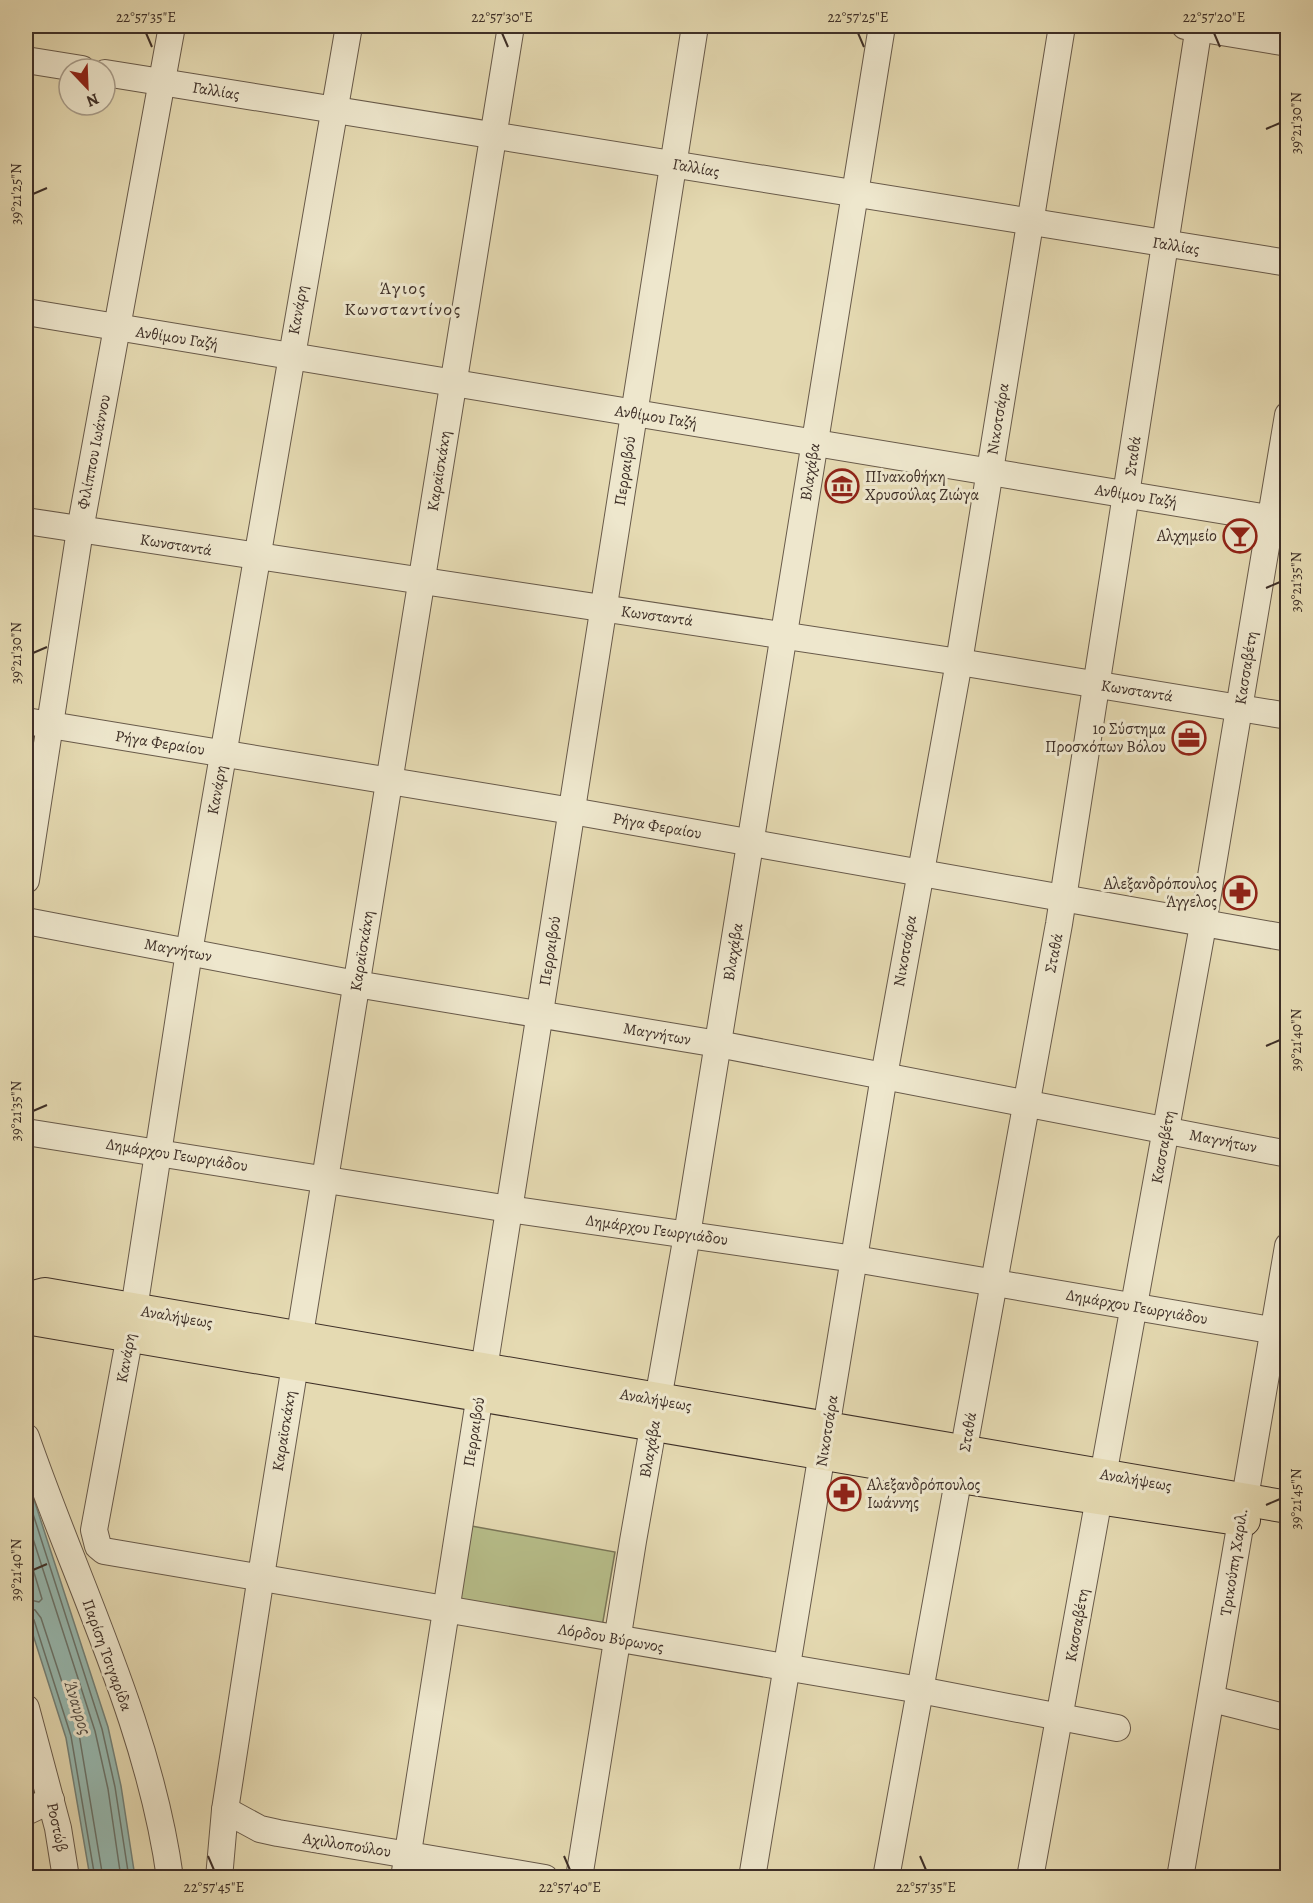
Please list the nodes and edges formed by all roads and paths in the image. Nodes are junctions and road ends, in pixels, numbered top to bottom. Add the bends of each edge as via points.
1 (172, 26) edge
2 (349, 26) edge
3 (511, 26) edge
4 (695, 26) edge
5 (882, 26) edge
6 (1062, 26) edge
7 (1194, 26) edge
8 (1287, 43) edge
9 (26, 60) edge
10 (57, 65) edge
11 (117, 75) edge
12 (162, 82) junction
13 (334, 110) junction
14 (493, 136) junction
15 (673, 164) junction
16 (856, 195) junction
17 (1030, 223) junction
18 (1164, 244) junction
19 (1287, 263) edge
20 (26, 312) edge
21 (117, 328) junction
22 (290, 357) junction
23 (453, 385) junction
24 (634, 414) junction
25 (1287, 415) edge
26 (815, 443) junction
27 (990, 472) junction
28 (1127, 494) junction
29 (1279, 520) edge
30 (26, 521) edge
31 (80, 530) junction
32 (256, 557) junction
33 (421, 581) junction
34 (604, 608) junction
35 (784, 635) junction
36 (959, 662) junction
37 (1098, 685) junction
38 (1239, 707) junction
39 (1287, 716) edge
40 (37, 723) edge
41 (224, 754) junction
42 (389, 782) junction
43 (572, 811) junction
44 (29, 826) edge
45 (750, 842) junction
46 (920, 871) junction
47 (26, 880) edge
48 (1064, 897) junction
49 (26, 921) edge
50 (1202, 921) junction
51 (1287, 938) edge
52 (189, 952) junction
53 (356, 984) junction
54 (540, 1014) junction
55 (718, 1044) junction
56 (884, 1076) junction
57 (1025, 1103) junction
58 (1166, 1130) junction
59 (26, 1132) edge
60 (160, 1152) junction
61 (1287, 1154) edge
62 (325, 1179) junction
63 (509, 1209) junction
64 (687, 1235) junction
65 (1287, 1246) edge
66 (855, 1259) junction
67 (994, 1283) junction
68 (26, 1299) edge
69 (1135, 1306) junction
70 (26, 1318) edge
71 (132, 1322) junction
72 (1280, 1332) edge
73 (297, 1351) junction
74 (482, 1383) junction
75 (657, 1413) junction
76 (26, 1437) edge
77 (825, 1442) junction
78 (963, 1465) junction
79 (1102, 1487) junction
80 (1287, 1507) edge
81 (1243, 1510) junction
82 (1287, 1527) edge
83 (105, 1551) joint
84 (261, 1576) junction
85 (446, 1609) junction
86 (617, 1639) junction
87 (787, 1668) junction
88 (920, 1690) junction
89 (1212, 1699) junction
90 (26, 1708) edge
91 (1060, 1718) junction
92 (1287, 1718) edge
93 (1118, 1728) dead end
94 (51, 1800) junction
95 (225, 1810) junction
96 (26, 1812) edge
97 (406, 1866) edge
98 (66, 1878) edge
99 (170, 1878) edge
100 (219, 1878) edge
101 (545, 1878) edge
102 (579, 1878) edge
103 (752, 1878) edge
104 (886, 1878) edge
105 (1030, 1878) edge
106 (1180, 1878) edge

1 - 12 street, Φιλίππου Ιωάννου
2 - 13 street, Κανάρη
3 - 14 street, Καραϊσκάκη
4 - 15 street, Περραιβού
5 - 16 street, Βλαχάβα
6 - 17 street, Νικοτσάρα
7 - 8 street
7 - 18 street, Σταθά
9 - 10 street
11 - 12 street, Γαλλίας
12 - 13 street, Γαλλίας
12 - 21 street, Φιλίππου Ιωάννου
13 - 14 street, Γαλλίας
13 - 22 street, Κανάρη
14 - 15 street, Γαλλίας
14 - 23 street, Καραϊσκάκη
15 - 16 street, Γαλλίας
15 - 24 street, Περραιβού
16 - 17 street, Γαλλίας
16 - 26 street, Βλαχάβα
17 - 18 street, Γαλλίας
17 - 27 street, Νικοτσάρα
18 - 19 street, Γαλλίας
18 - 28 street, Σταθά
20 - 21 street, Ανθίμου Γαζή
21 - 22 street, Ανθίμου Γαζή
21 - 31 street, Φιλίππου Ιωάννου
22 - 23 street, Ανθίμου Γαζή
22 - 32 street, Κανάρη
23 - 24 street, Ανθίμου Γαζή
23 - 33 street, Καραϊσκάκη
24 - 26 street, Ανθίμου Γαζή
24 - 34 street, Περραιβού
25 - 29 street, Κασσαβέτη
26 - 27 street, Ανθίμου Γαζή
26 - 35 street, Βλαχάβα
27 - 28 street, Ανθίμου Γαζή
27 - 36 street, Νικοτσάρα
28 - 29 street, Ανθίμου Γαζή
28 - 37 street, Σταθά
29 - 38 street, Κασσαβέτη
30 - 31 street, Κωνσταντά
31 - 32 street, Κωνσταντά
31 - 40 street, Φιλίππου Ιωάννου
32 - 33 street, Κωνσταντά
32 - 41 street, Κανάρη
33 - 34 street, Κωνσταντά
33 - 42 street, Καραϊσκάκη
34 - 35 street, Κωνσταντά
34 - 43 street, Περραιβού
35 - 36 street, Κωνσταντά
35 - 45 street, Βλαχάβα
36 - 37 street, Κωνσταντά
36 - 46 street, Νικοτσάρα
37 - 38 street, Κωνσταντά
37 - 48 street, Σταθά
38 - 39 street, Κωνσταντά
38 - 50 street, Κασσαβέτη
40 - 41 street, Ρήγα Φεραίου
40 - 44 street, Φιλίππου Ιωάννου
41 - 42 street, Ρήγα Φεραίου
41 - 52 street, Κανάρη
42 - 43 street, Ρήγα Φεραίου
42 - 53 street, Καραϊσκάκη
43 - 45 street, Ρήγα Φεραίου
43 - 54 street, Περραιβού
44 - 47 street, Φιλίππου Ιωάννου
45 - 46 street, Ρήγα Φεραίου
45 - 55 street, Βλαχάβα
46 - 48 street, Ρήγα Φεραίου
46 - 56 street, Νικοτσάρα
48 - 50 street, Ρήγα Φεραίου
48 - 57 street, Σταθά
49 - 52 street, Μαγνήτων
50 - 51 street, Ρήγα Φεραίου
50 - 58 street, Κασσαβέτη
52 - 53 street, Μαγνήτων
52 - 60 street, Κανάρη
53 - 54 street, Μαγνήτων
53 - 62 street, Καραϊσκάκη
54 - 55 street, Μαγνήτων
54 - 63 street, Περραιβού
55 - 56 street, Μαγνήτων
55 - 64 street, Βλαχάβα
56 - 57 street, Μαγνήτων
56 - 66 street, Νικοτσάρα
57 - 58 street, Μαγνήτων
57 - 67 street, Σταθά
58 - 61 street, Μαγνήτων
58 - 69 street, Κασσαβέτη
59 - 60 street, Δημάρχου Γεωργιάδου
60 - 62 street, Δημάρχου Γεωργιάδου
60 - 71 street, Κανάρη
62 - 63 street, Δημάρχου Γεωργιάδου
62 - 73 street, Καραϊσκάκη
63 - 64 street, Δημάρχου Γεωργιάδου
63 - 74 street, Περραιβού
64 - 66 street, Δημάρχου Γεωργιάδου
64 - 75 street, Βλαχάβα
65 - 72 street, Τρικούπη Χαριλ.
66 - 67 street, Δημάρχου Γεωργιάδου
66 - 77 street, Νικοτσάρα
67 - 69 street, Δημάρχου Γεωργιάδου
67 - 78 street, Σταθά
68 - 71 main road, Αναλήψεως via 45,1294
69 - 72 street, Δημάρχου Γεωργιάδου
69 - 79 street, Κασσαβέτη
70 - 71 main road, Αναλήψεως
71 - 73 main road, Αναλήψεως
71 - 83 street, Κανάρη via 94,1530 98,1546
72 - 81 street, Τρικούπη Χαριλ.
73 - 74 main road, Αναλήψεως
73 - 84 street, Καραϊσκάκη
74 - 75 main road, Αναλήψεως
74 - 85 street, Περραιβού
75 - 77 main road, Αναλήψεως
75 - 86 street, Βλαχάβα
76 - 99 street, Παρίση Τσιγαρίδα via 143,1755 159,1807
77 - 78 main road, Αναλήψεως
77 - 87 street, Νικοτσάρα
78 - 79 main road, Αναλήψεως
78 - 88 street, Σταθά
79 - 81 main road, Αναλήψεως
79 - 91 street, Κασσαβέτη
80 - 81 main road, Αναλήψεως
81 - 82 main road, Αναλήψεως
81 - 89 street, Τρικούπη Χαριλ.
83 - 84 street, Λόρδου Βύρωνος
84 - 85 street, Λόρδου Βύρωνος
84 - 95 street, Καραϊσκάκη
85 - 86 street, Λόρδου Βύρωνος
85 - 97 street, Περραιβού
86 - 87 street, Λόρδου Βύρωνος
86 - 102 street, Βλαχάβα
87 - 88 street, Λόρδου Βύρωνος
87 - 103 street, Νικοτσάρα
88 - 91 street, Λόρδου Βύρωνος
88 - 104 street, Σταθά
89 - 92 street
89 - 106 street, Τρικούπη Χαριλ.
90 - 94 street, Ροστώβ
91 - 93 street, Λόρδου Βύρωνος
91 - 105 street, Κασσαβέτη
94 - 96 street
94 - 98 street, Ροστώβ
95 - 97 street, Αχιλλοπούλου via 260,1829
95 - 100 street, Καραϊσκάκη
97 - 101 street, Αχιλλοπούλου

